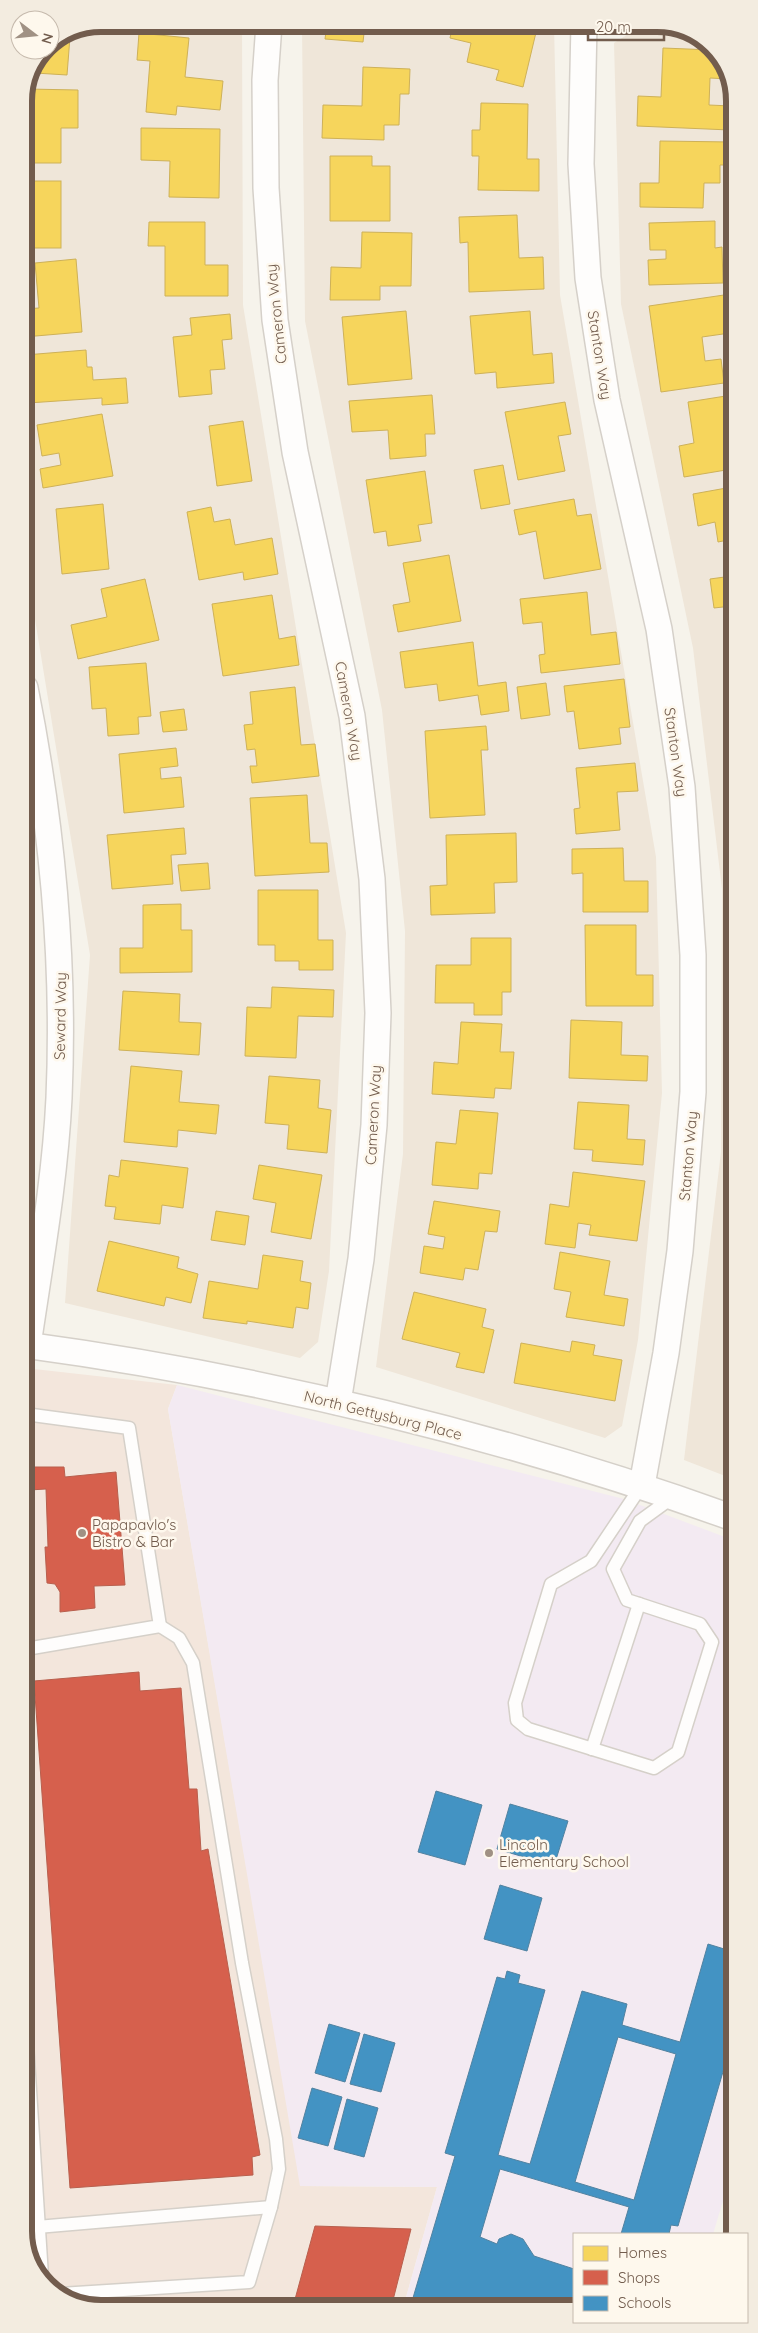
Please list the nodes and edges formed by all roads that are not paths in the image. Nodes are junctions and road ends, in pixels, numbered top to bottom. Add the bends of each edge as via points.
1 (268, 32) edge
2 (584, 33) edge
3 (32, 729) edge
4 (32, 1309) edge
5 (32, 1348) edge
6 (338, 1402) junction
7 (32, 1415) edge
8 (642, 1485) junction
9 (674, 1496) junction
10 (726, 1515) edge
11 (639, 1604) junction
12 (160, 1626) junction
13 (32, 1648) edge
14 (592, 1749) junction
15 (32, 2128) edge
16 (271, 2208) junction
17 (38, 2227) junction
18 (41, 2264) edge
19 (72, 2293) edge

1 - 6 street, Cameron Way via 265,80 266,188 275,320 295,452 352,716 372,878 378,1013 374,1125 362,1259
2 - 8 street, Stanton Way via 581,164 588,278 607,400 659,629 682,787 694,954 693,1092 680,1251 666,1353
3 - 4 street, Seward Way via 48,824 60,967 59,1098 52,1184
5 - 6 street, North Gettysburg Place via 198,1373
6 - 8 street, North Gettysburg Place
7 - 12 lane via 128,1428
8 - 9 street, North Gettysburg Place
8 - 14 lane via 591,1561 551,1584 515,1703 517,1720 528,1729
9 - 10 street, North Gettysburg Place
9 - 11 lane via 640,1521 613,1568 627,1600
11 - 14 lane
11 - 14 lane via 700,1624 712,1642 678,1752 654,1768
12 - 13 lane
12 - 16 lane via 179,1638 193,1663 242,1963 276,2139 279,2169
15 - 17 lane
16 - 17 lane
16 - 19 lane via 248,2282
17 - 18 lane

